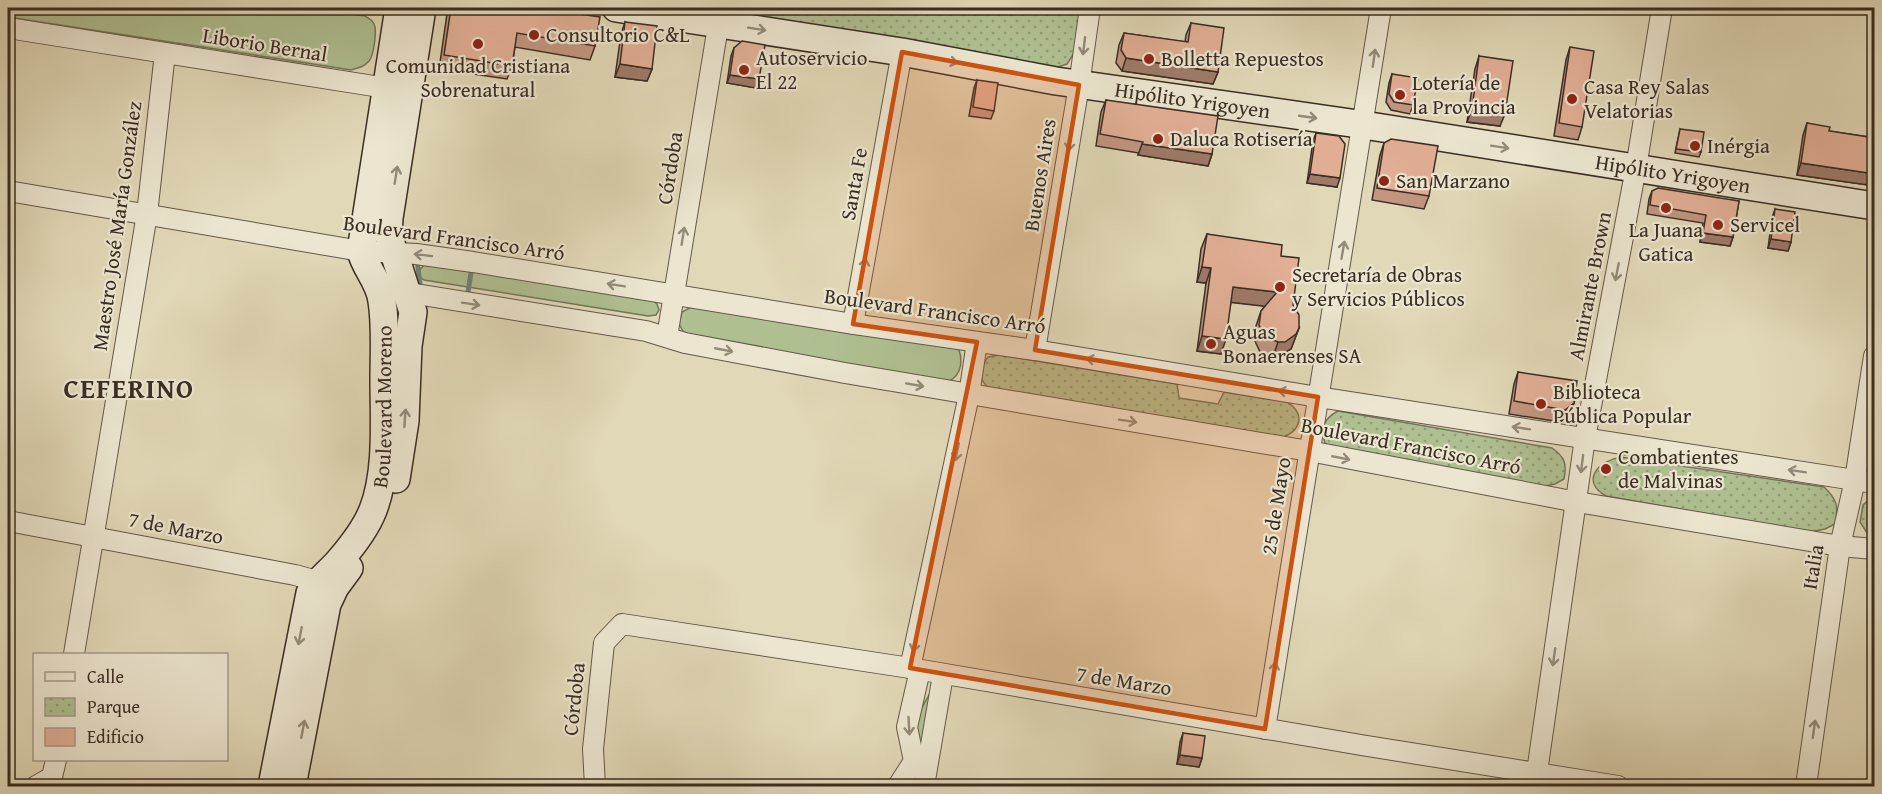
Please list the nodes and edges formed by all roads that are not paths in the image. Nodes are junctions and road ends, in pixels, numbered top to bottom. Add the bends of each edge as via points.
1 (399, 8) edge
2 (422, 8) edge
3 (616, 8) edge
4 (1090, 8) edge
5 (1381, 8) edge
6 (1662, 8) edge
7 (719, 15) edge
8 (8, 28) edge
9 (903, 52) junction
10 (165, 54) junction
11 (1079, 85) junction
12 (398, 90) junction
13 (1364, 125) junction
14 (1636, 168) junction
15 (8, 191) edge
16 (1875, 206) edge
17 (147, 214) junction
18 (361, 251) junction
19 (394, 253) junction
20 (375, 279) junction
21 (408, 294) junction
22 (673, 294) junction
23 (853, 324) junction
24 (667, 337) junction
25 (977, 342) junction
26 (1035, 350) junction
27 (1875, 356) edge
28 (969, 395) junction
29 (1318, 397) junction
30 (1585, 438) junction
31 (1309, 452) junction
32 (1855, 480) junction
33 (1875, 483) edge
34 (1577, 502) junction
35 (8, 521) edge
36 (93, 536) junction
37 (1840, 546) junction
38 (1875, 549) edge
39 (325, 586) junction
40 (622, 624) joint
41 (74, 653) edge
42 (915, 669) junction
43 (943, 675) junction
44 (1265, 729) junction
45 (56, 761) edge
46 (1536, 780) edge
47 (36, 786) edge
48 (272, 786) edge
49 (292, 786) edge
50 (595, 786) edge
51 (898, 786) edge
52 (924, 786) edge
53 (1618, 786) edge
54 (1806, 786) edge

1 - 12 main road, Boulevard Moreno
2 - 12 main road, Boulevard Moreno
3 - 7 main road, Hipólito Yrigoyen
4 -> 11 street, Buenos Aires
13 -> 5 street, 25 de Mayo
6 - 14 street, Almirante Brown
7 -> 9 main road, Hipólito Yrigoyen
22 -> 7 street, Córdoba
8 - 10 street, Liborio Bernal
9 -> 11 main road, Hipólito Yrigoyen
23 -> 9 street, Santa Fe
10 - 12 street, Liborio Bernal
10 - 17 street, Maestro José María González
11 -> 13 main road, Hipólito Yrigoyen
11 -> 26 street, Buenos Aires
12 - 18 main road, Boulevard Moreno
19 -> 12 main road, Boulevard Moreno via 388,234
13 -> 14 main road, Hipólito Yrigoyen
29 -> 13 street, 25 de Mayo
14 - 16 main road, Hipólito Yrigoyen
14 -> 30 street, Almirante Brown
15 - 17 street, Boulevard Francisco Arró
17 - 18 street, Boulevard Francisco Arró
17 - 36 street, Maestro José María González
18 - 19 street, Boulevard Francisco Arró
18 - 20 main road, Boulevard Moreno
19 - 21 main road, Boulevard Moreno
22 -> 19 street, Boulevard Francisco Arró
20 - 21 street, Boulevard Francisco Arró
20 - 39 main road, Boulevard Moreno via 382,299 384,329 379,487 364,527
21 -> 24 street, Boulevard Francisco Arró
39 -> 21 main road, Boulevard Moreno via 374,532 395,485 405,421 413,312
22 - 23 street, Boulevard Francisco Arró
22 - 24 street, Córdoba
23 - 25 street, Boulevard Francisco Arró
24 -> 28 street, Boulevard Francisco Arró
25 - 26 street, Boulevard Francisco Arró
25 - 28 street
29 -> 26 street, Boulevard Francisco Arró
27 - 32 street, Italia
28 -> 31 street, Boulevard Francisco Arró
28 -> 42 street
30 -> 29 street, Boulevard Francisco Arró
29 - 31 street, 25 de Mayo
32 -> 30 street, Boulevard Francisco Arró
30 -> 34 street, Almirante Brown
31 -> 34 street, Boulevard Francisco Arró
44 -> 31 street, 25 de Mayo
32 - 33 street, Boulevard Francisco Arró
32 - 37 street, Italia
34 - 37 street, Boulevard Francisco Arró
34 -> 46 street, Almirante Brown
35 - 36 street, 7 de Marzo
36 - 39 street, 7 de Marzo via 295,575
36 - 41 street, Maestro José María González
37 - 38 street, Boulevard Francisco Arró
54 -> 37 street, Italia
39 -> 48 main road, Boulevard Moreno via 307,602
49 -> 39 main road, Boulevard Moreno via 327,604
40 - 42 street, 7 de Marzo
40 - 50 street, Córdoba via 604,643 593,749
42 - 43 street, 7 de Marzo
42 -> 51 street via 907,727 914,761
43 - 44 street, 7 de Marzo
43 - 52 street
44 - 46 street, 7 de Marzo
45 - 47 street via 52,777
46 - 53 street, 7 de Marzo

